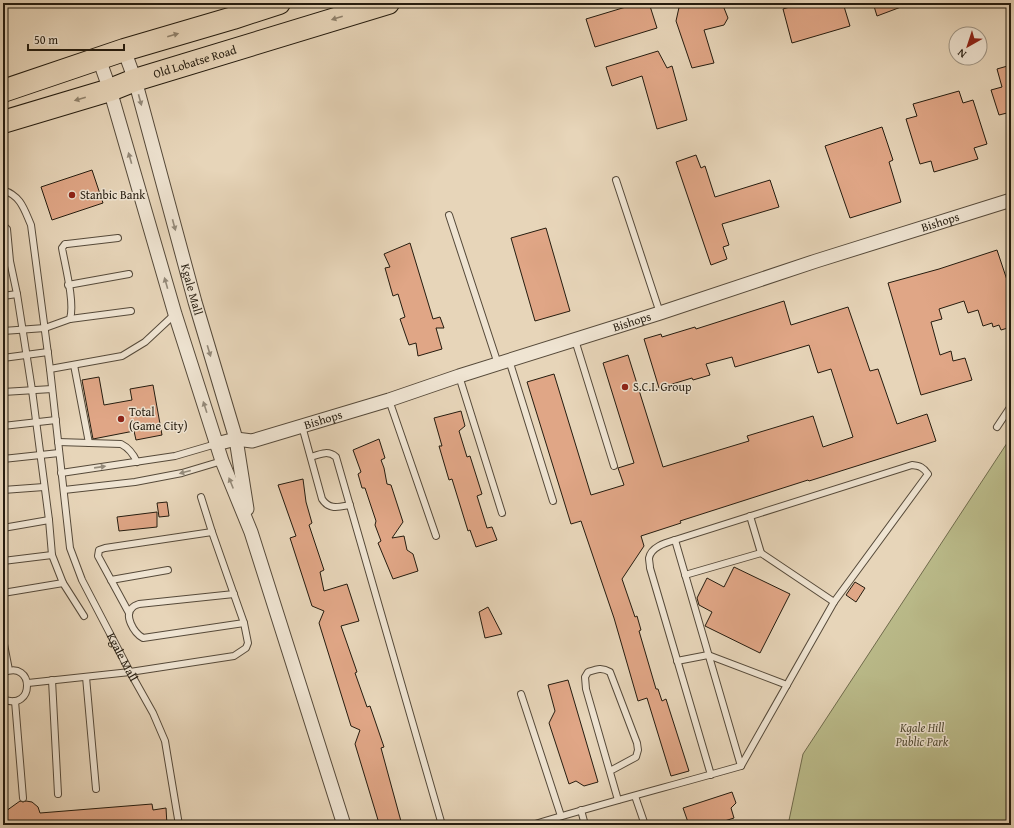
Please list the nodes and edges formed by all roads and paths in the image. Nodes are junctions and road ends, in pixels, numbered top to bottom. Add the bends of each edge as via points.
1 (279, 3) edge
2 (388, 3) edge
3 (124, 50) junction
4 (99, 58) junction
5 (135, 80) junction
6 (110, 90) junction
7 (3, 91) edge
8 (3, 122) edge
9 (616, 180) dead end
10 (3, 190) edge
11 (1011, 200) edge
12 (449, 215) dead end
13 (3, 225) edge
14 (118, 238) dead end
15 (10, 261) junction
16 (3, 262) edge
17 (129, 274) dead end
18 (68, 285) junction
19 (17, 294) junction
20 (3, 296) edge
21 (131, 311) dead end
22 (660, 313) junction
23 (175, 314) junction
24 (70, 319) junction
25 (45, 328) junction
26 (22, 329) junction
27 (3, 331) edge
28 (575, 340) junction
29 (48, 352) junction
30 (26, 355) junction
31 (3, 358) edge
32 (503, 362) junction
33 (74, 365) junction
34 (50, 369) junction
35 (459, 376) junction
36 (52, 389) junction
37 (32, 390) junction
38 (3, 392) edge
39 (389, 400) junction
40 (1011, 406) edge
41 (56, 420) junction
42 (36, 422) junction
43 (3, 426) edge
44 (302, 426) junction
45 (997, 427) dead end
46 (236, 439) junction
47 (252, 441) junction
48 (58, 442) junction
49 (89, 443) junction
50 (216, 444) junction
51 (59, 453) junction
52 (239, 454) junction
53 (40, 455) junction
54 (311, 457) junction
55 (3, 459) edge
56 (222, 461) junction
57 (137, 462) junction
58 (614, 466) dead end
59 (61, 472) junction
60 (44, 487) junction
61 (3, 490) edge
62 (64, 490) junction
63 (201, 497) dead end
64 (553, 501) dead end
65 (350, 505) junction
66 (502, 513) dead end
67 (750, 516) junction
68 (49, 520) junction
69 (3, 528) edge
70 (212, 532) junction
71 (251, 532) junction
72 (436, 536) dead end
73 (675, 540) junction
74 (761, 553) junction
75 (52, 556) junction
76 (3, 561) edge
77 (168, 570) dead end
78 (685, 575) junction
79 (111, 580) junction
80 (63, 583) junction
81 (3, 593) edge
82 (234, 594) junction
83 (834, 602) junction
84 (129, 613) junction
85 (84, 616) dead end
86 (244, 623) junction
87 (3, 639) edge
88 (708, 655) junction
89 (677, 661) junction
90 (6, 672) edge
91 (130, 672) junction
92 (86, 677) junction
93 (52, 680) junction
94 (28, 683) junction
95 (787, 685) junction
96 (521, 694) dead end
97 (3, 699) edge
98 (15, 701) junction
99 (741, 766) junction
100 (610, 771) junction
101 (711, 775) junction
102 (96, 789) dead end
103 (58, 794) dead end
104 (635, 796) junction
105 (23, 798) dead end
106 (618, 800) junction
107 (581, 810) junction
108 (561, 816) junction
109 (179, 825) edge
110 (344, 825) edge
111 (442, 825) edge
112 (532, 825) edge
113 (585, 825) edge
114 (645, 825) edge

3 -> 1 highway
2 -> 5 highway, Old Lobatse Road
3 - 4 highway
3 - 5 street, Kgale Mall
4 - 6 street, Kgale Mall
4 - 7 highway
5 - 6 highway, Old Lobatse Road
5 -> 46 street, Kgale Mall via 195,302
6 -> 8 highway, Old Lobatse Road
23 -> 6 street, Kgale Mall
9 - 22 lane
10 - 25 lane, Kgale Mall via 11,193 22,204 31,225
11 - 22 street, Bishops
12 - 32 lane
13 - 15 lane via 7,229
14 - 18 lane via 65,244 62,248
15 - 16 lane
15 - 19 lane
17 - 18 lane
18 - 24 lane via 72,303
19 - 20 lane
19 - 26 lane
21 - 24 lane
22 - 28 street, Bishops
23 - 33 lane via 145,342 122,356
50 -> 23 street, Kgale Mall
24 - 25 lane
25 - 26 lane
25 - 29 lane, Kgale Mall
26 - 27 lane
26 - 30 lane
28 - 32 street, Bishops
28 - 58 lane
29 - 30 lane
29 - 34 lane, Kgale Mall
30 - 31 lane
30 - 37 lane
32 - 35 street, Bishops
32 - 64 lane
33 - 34 lane
33 - 49 lane
34 - 36 lane, Kgale Mall
35 - 39 street, Bishops
35 - 66 lane
36 - 37 lane
36 - 41 lane, Kgale Mall
37 - 38 lane
37 - 42 lane
39 - 44 street, Bishops
39 - 72 lane
40 - 45 lane
41 - 42 lane
41 - 48 lane, Kgale Mall
42 - 43 lane
42 - 53 lane
44 - 47 street, Bishops
44 - 54 lane
46 - 47 street, Bishops
46 - 50 street
46 - 52 street, Kgale Mall
47 - 52 street, Bishops
48 - 49 lane
48 - 51 lane, Kgale Mall
49 - 57 lane via 121,444 128,448
50 - 56 street, Kgale Mall
50 - 57 lane via 175,456
51 - 53 lane
51 - 59 lane, Kgale Mall
52 - 56 street
52 - 71 street, Kgale Mall
53 - 55 lane
53 - 60 lane
54 - 65 lane via 325,504 332,508
54 - 65 lane via 332,453 336,457
56 -> 62 lane via 182,473 135,482
71 -> 56 street, Kgale Mall
59 -> 57 lane
59 - 62 lane, Kgale Mall
60 - 61 lane
60 - 68 lane
62 - 91 lane, Kgale Mall via 70,548 82,580
63 - 70 lane
65 - 111 lane
67 - 73 lane
67 - 74 lane
67 - 83 lane via 912,466 924,468 928,474
68 - 69 lane
68 - 75 lane
70 - 79 lane via 99,550 98,556
70 - 82 lane
71 - 110 street, Kgale Mall
73 - 78 lane
73 - 89 lane via 654,550 649,558
74 - 78 lane
74 - 83 lane
75 - 76 lane
75 - 80 lane
77 - 79 lane
78 - 88 lane
79 - 84 lane
80 - 81 lane
80 - 85 lane
82 - 84 lane via 139,604
82 - 86 lane
83 - 95 lane
84 - 86 lane via 135,632 143,638
86 - 91 lane via 248,643 246,648 234,656
87 - 90 lane
88 - 89 lane
88 - 95 lane
88 - 99 lane
89 - 101 lane
90 - 94 lane via 15,670 21,673
91 - 92 lane
91 - 109 lane, Kgale Mall via 165,741
92 - 93 lane
92 - 102 lane
93 - 94 lane
93 - 103 lane
94 - 98 lane via 25,695
95 - 99 lane
96 - 108 lane
97 - 98 lane
98 - 105 lane
99 - 101 lane
100 - 100 lane via 585,677 588,672 599,668 610,672 638,750 636,757
100 - 106 lane
101 - 104 lane
104 - 106 lane
104 - 114 lane
106 - 107 lane
107 - 108 lane
107 - 113 lane
108 - 112 lane

